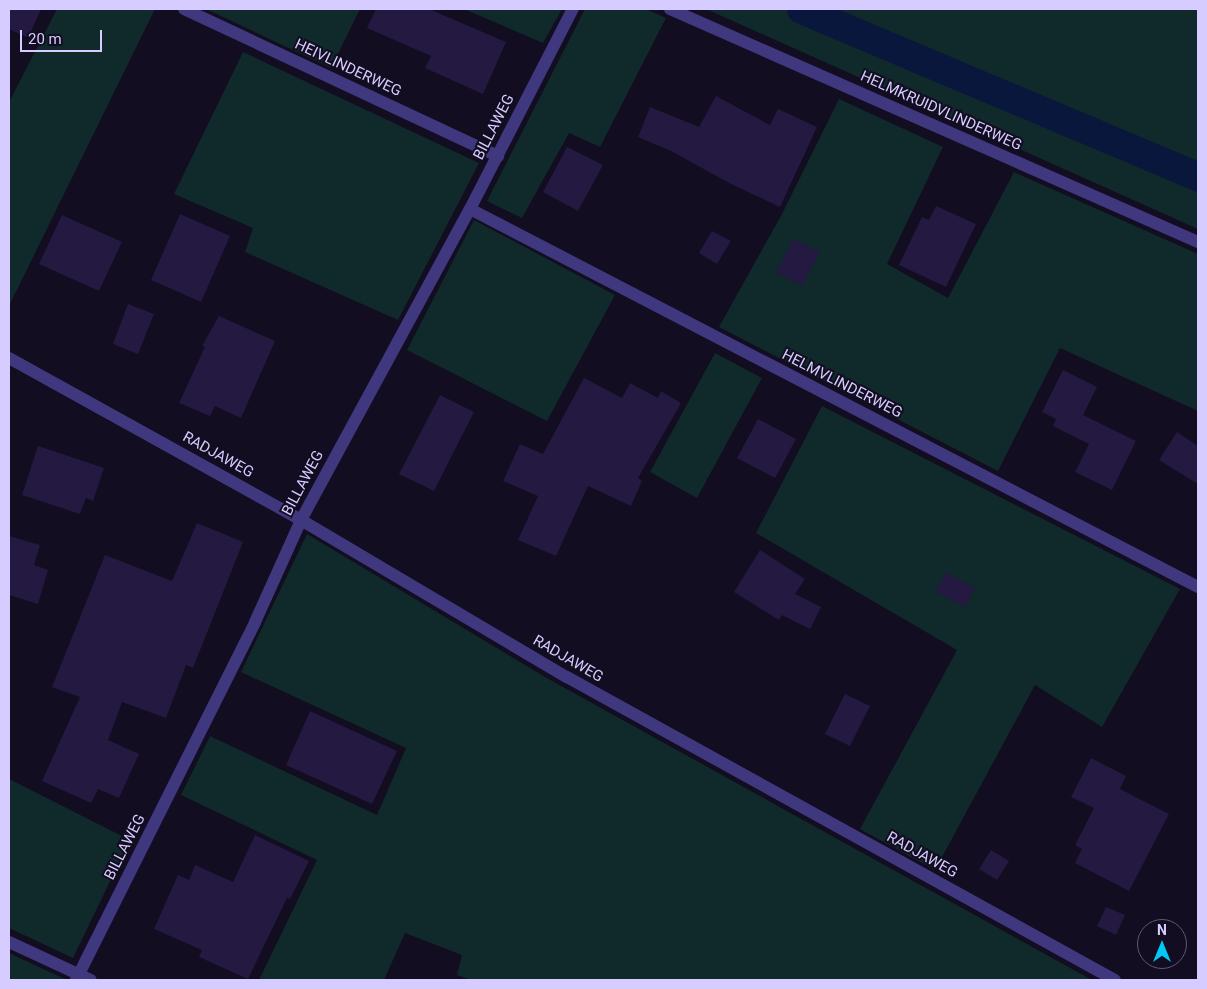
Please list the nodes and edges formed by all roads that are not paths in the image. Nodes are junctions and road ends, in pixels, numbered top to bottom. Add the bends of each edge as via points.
1 (184, 9) edge
2 (573, 9) edge
3 (670, 9) edge
4 (498, 156) junction
5 (470, 209) junction
6 (1198, 242) edge
7 (9, 358) edge
8 (301, 520) junction
9 (1198, 587) edge
10 (9, 942) edge
11 (77, 978) edge
12 (91, 980) edge
13 (1115, 980) edge

1 - 4 street, HEIVLINDERWEG
2 - 4 street, BILLAWEG
3 - 6 street, HELMKRUIDVLINDERWEG
4 - 5 street, BILLAWEG
5 - 8 street, BILLAWEG
5 - 9 street, HELMVLINDERWEG
7 - 8 street, RADJAWEG
8 - 11 street, BILLAWEG via 250,631
8 - 13 street, RADJAWEG via 567,677
10 - 11 street
11 - 12 street

